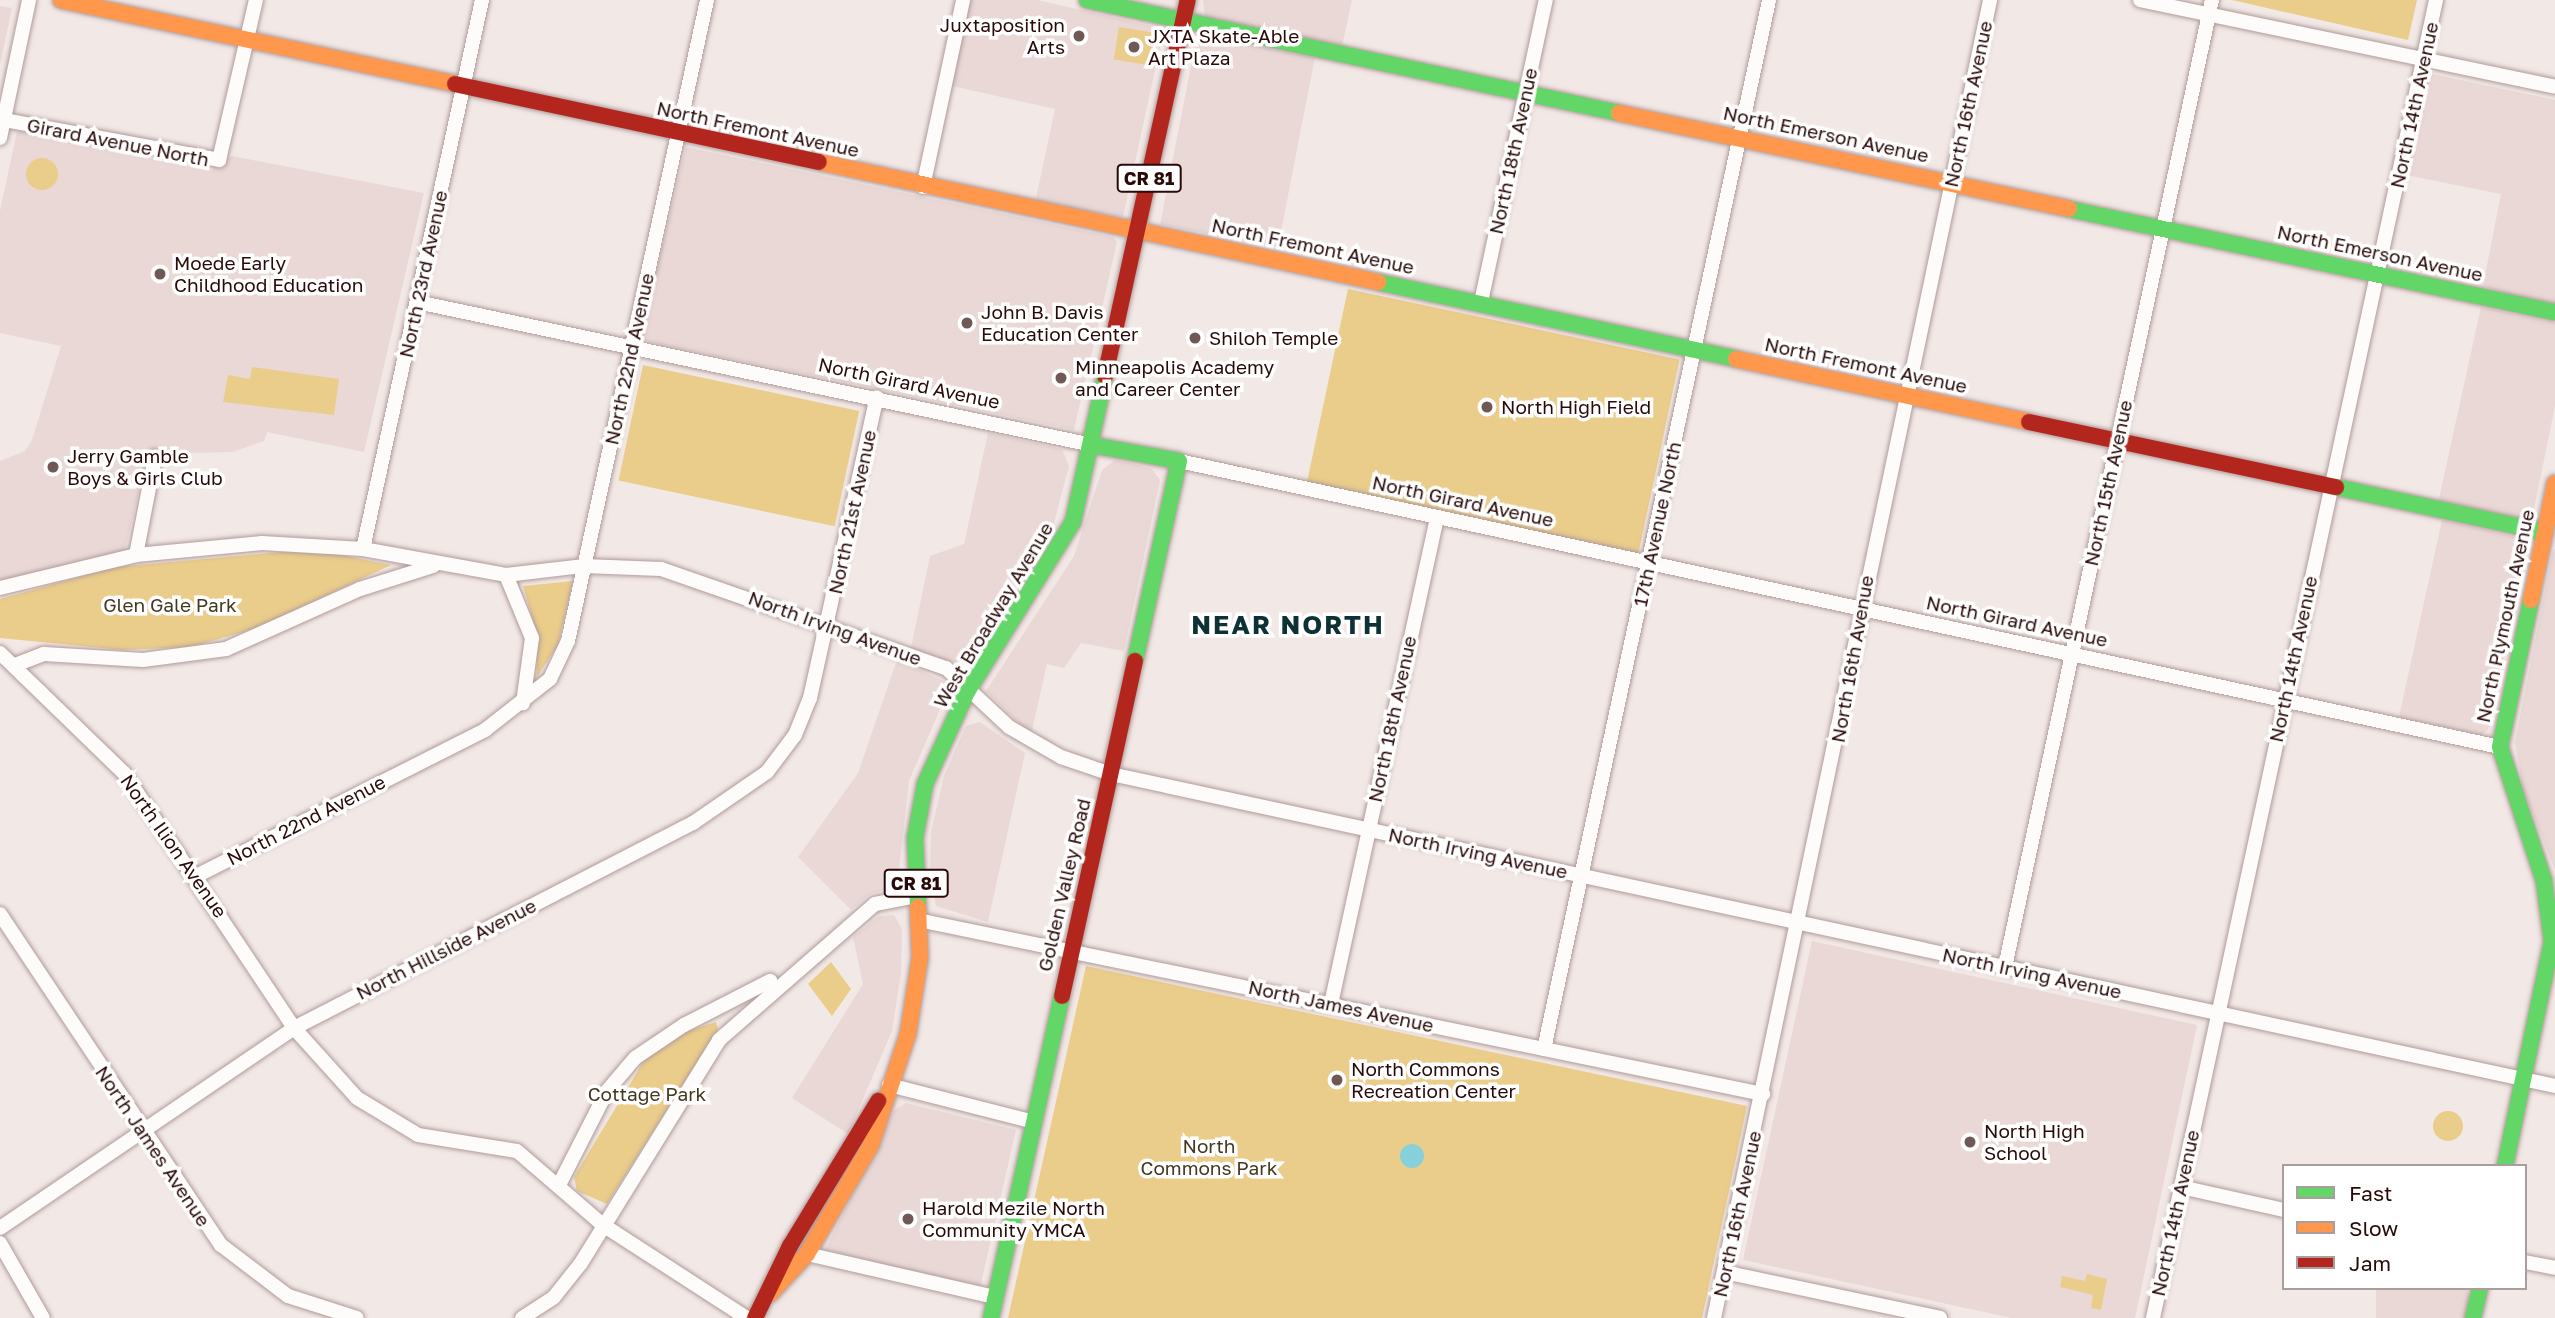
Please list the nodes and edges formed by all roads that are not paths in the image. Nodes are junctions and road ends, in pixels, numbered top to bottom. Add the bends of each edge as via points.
1 (29, 0) edge
2 (61, 0) edge
3 (256, 0) edge
4 (482, 0) edge
5 (707, 0) edge
6 (963, 0) edge
7 (1087, 0) edge
8 (1188, 0) edge
9 (1546, 0) edge
10 (1769, 0) edge
11 (1990, 0) edge
12 (2140, 0) edge
13 (2436, 0) edge
14 (2210, 7) edge
15 (1183, 20) junction
16 (247, 40) junction
17 (2423, 61) junction
18 (463, 87) junction
19 (2555, 87) edge
20 (1526, 90) junction
21 (4, 120) junction
22 (678, 134) junction
23 (1741, 137) junction
24 (0, 138) edge
25 (1951, 183) junction
26 (923, 187) junction
27 (2163, 228) junction
28 (1138, 230) junction
29 (2378, 274) junction
30 (417, 302) junction
31 (1482, 302) junction
32 (2555, 312) edge
33 (632, 345) junction
34 (1694, 351) junction
35 (877, 397) junction
36 (1905, 398) junction
37 (2118, 441) junction
38 (1092, 445) junction
39 (155, 457) dead end
40 (1179, 461) junction
41 (2555, 483) edge
42 (2332, 486) junction
43 (1437, 517) junction
44 (2550, 533) edge
45 (363, 549) junction
46 (136, 555) junction
47 (1649, 563) junction
48 (438, 565) junction
49 (584, 566) junction
50 (506, 575) junction
51 (0, 588) edge
52 (1860, 609) junction
53 (828, 627) junction
54 (0, 653) edge
55 (2071, 654) junction
56 (15, 665) junction
57 (967, 692) junction
58 (2284, 700) junction
59 (523, 703) junction
60 (2500, 747) junction
61 (1111, 774) junction
62 (1368, 831) junction
63 (1582, 875) junction
64 (198, 876) junction
65 (917, 897) junction
66 (2553, 913) edge
67 (0, 914) edge
68 (919, 920) junction
69 (1800, 923) junction
70 (1072, 948) junction
71 (2005, 967) junction
72 (796, 968) junction
73 (1331, 1004) junction
74 (2219, 1011) junction
75 (294, 1028) junction
76 (1544, 1049) junction
77 (2524, 1079) junction
78 (890, 1085) junction
79 (2555, 1086) edge
80 (1763, 1094) junction
81 (1034, 1122) junction
82 (141, 1129) junction
83 (2505, 1164) edge
84 (560, 1183) junction
85 (2181, 1187) junction
86 (2282, 1210) edge
87 (603, 1225) junction
88 (0, 1228) edge
89 (0, 1243) edge
90 (807, 1254) junction
91 (2527, 1262) edge
92 (2555, 1268) edge
93 (1724, 1272) junction
94 (2480, 1290) edge
95 (770, 1294) junction
96 (995, 1297) junction
97 (1934, 1317) edge
98 (43, 1318) edge
99 (357, 1318) edge
100 (522, 1318) edge
101 (747, 1318) edge
102 (755, 1318) edge
103 (991, 1318) edge
104 (1714, 1318) edge
105 (2153, 1318) edge
106 (2473, 1318) edge

1 - 21 street
2 - 16 street, North Fremont Avenue
3 - 16 street
4 - 18 street, North 23rd Avenue
5 - 22 street, North 22nd Avenue
6 - 26 street
7 - 15 street, North Emerson Avenue
8 - 15 street, West Broadway Avenue / CR 81
9 - 20 street, North 18th Avenue
10 - 23 street, 17th Avenue North
11 - 25 street, North 16th Avenue
12 - 14 street
13 - 17 street, North 14th Avenue
14 - 17 street
14 - 27 street, North 15th Avenue
15 - 20 street, North Emerson Avenue
15 - 28 street, West Broadway Avenue / CR 81
16 - 18 street, North Fremont Avenue
16 - 21 street, Girard Avenue North via 224,149 211,162
17 - 19 street
17 - 29 street, North 14th Avenue
18 - 22 street, North Fremont Avenue
18 - 30 street, North 23rd Avenue
20 - 23 street, North Emerson Avenue
20 - 31 street, North 18th Avenue
21 - 24 street
22 - 26 street, North Fremont Avenue
22 - 33 street, North 22nd Avenue
23 - 25 street, North Emerson Avenue
23 - 34 street, 17th Avenue North
25 - 27 street, North Emerson Avenue
25 - 36 street, North 16th Avenue
26 - 28 street, North Fremont Avenue
27 - 29 street, North Emerson Avenue
27 - 37 street, North 15th Avenue
28 - 31 street, North Fremont Avenue
28 - 38 street, West Broadway Avenue / CR 81
29 - 32 street, North Emerson Avenue
29 - 42 street, North 14th Avenue
30 - 33 street, North Girard Avenue
30 - 45 street, North 23rd Avenue
31 - 34 street, North Fremont Avenue
33 - 35 street, North Girard Avenue
33 - 49 street, North 22nd Avenue
34 - 36 street, North Fremont Avenue
34 - 47 street, 17th Avenue North
35 - 38 street, North Girard Avenue
35 - 53 street, North 21st Avenue
36 - 37 street, North Fremont Avenue
36 - 52 street, North 16th Avenue
37 - 42 street, North Fremont Avenue
37 - 55 street, North 15th Avenue
38 - 40 street, North Girard Avenue
38 - 57 street, West Broadway Avenue / CR 81 via 1059,550
39 - 46 street
40 - 43 street, North Girard Avenue
40 - 61 street, Golden Valley Road
41 - 44 street, North Plymouth Avenue
42 - 44 street, North Fremont Avenue
42 - 58 street, North 14th Avenue
43 - 47 street, North Girard Avenue
43 - 62 street, North 18th Avenue
44 - 60 street, North Plymouth Avenue
45 - 46 street, North Irving Avenue via 262,543
45 - 48 street, North Irving Avenue
46 - 51 street, North Irving Avenue
47 - 52 street, North Girard Avenue
47 - 63 street, 17th Avenue North
48 - 50 street, North Irving Avenue
48 - 56 street, North Irving Avenue via 360,589 226,649 142,660 44,654
49 - 50 street, North Irving Avenue
49 - 53 street, North Irving Avenue via 661,569
49 - 59 street, North 22nd Avenue via 562,658 550,679
50 - 59 street via 532,638
52 - 55 street, North Girard Avenue
52 - 69 street, North 16th Avenue
53 - 57 street, North Irving Avenue via 946,668
53 - 75 street, North Hillside Avenue via 795,735 747,789
54 - 56 street, North Ilion Avenue
55 - 58 street, North Girard Avenue
55 - 71 street, North 15th Avenue
56 - 64 street, North Ilion Avenue via 124,773
57 - 61 street, North Irving Avenue via 1036,744
57 - 65 street, West Broadway Avenue / CR 81 via 925,783 915,838
58 - 60 street, North Girard Avenue
58 - 74 street, North 14th Avenue
59 - 64 street, North 22nd Avenue via 485,730
60 - 66 street, North Plymouth Avenue
61 - 62 street, North Irving Avenue
61 - 70 street, Golden Valley Road
62 - 63 street, North Irving Avenue
62 - 73 street, North 18th Avenue
63 - 69 street, North Irving Avenue
63 - 76 street, 17th Avenue North
64 - 75 street, North Ilion Avenue
65 - 68 street, West Broadway Avenue / CR 81
65 - 72 street via 875,904
66 - 77 street, North Plymouth Avenue via 2550,961
67 - 82 street, North James Avenue
68 - 70 street, North James Avenue
68 - 78 street, West Broadway Avenue / CR 81 via 916,996
69 - 71 street, North Irving Avenue
69 - 80 street, North 16th Avenue
70 - 73 street, North James Avenue
70 - 81 street, Golden Valley Road
71 - 74 street, North Irving Avenue
72 - 84 street via 684,1025 635,1059 607,1091
72 - 87 street via 719,1040
73 - 76 street, North James Avenue
74 - 77 street, North Irving Avenue
74 - 85 street, North 14th Avenue
75 - 82 street, North Hillside Avenue
75 - 84 street, North Ilion Avenue via 328,1072 382,1116 436,1140 517,1151
76 - 80 street, North James Avenue
77 - 79 street, North Irving Avenue
77 - 83 street, North Plymouth Avenue
78 - 81 street
78 - 90 street, West Broadway Avenue / CR 81 via 871,1145
78 - 95 street, West Broadway Avenue / CR 81 via 790,1246
80 - 93 street, North 16th Avenue
81 - 96 street, Golden Valley Road
82 - 88 street, North Hillside Avenue
82 - 99 street, North James Avenue via 207,1228 241,1264 288,1296
84 - 87 street, North Ilion Avenue
85 - 86 street
85 - 105 street, North 14th Avenue
87 - 100 street via 554,1297
87 - 101 street, North Ilion Avenue
89 - 98 street
90 - 95 street, West Broadway Avenue / CR 81
90 - 96 street
91 - 92 street
93 - 97 street
93 - 104 street, North 16th Avenue
94 - 106 street
95 - 102 street, West Broadway Avenue / CR 81
96 - 103 street, Golden Valley Road

